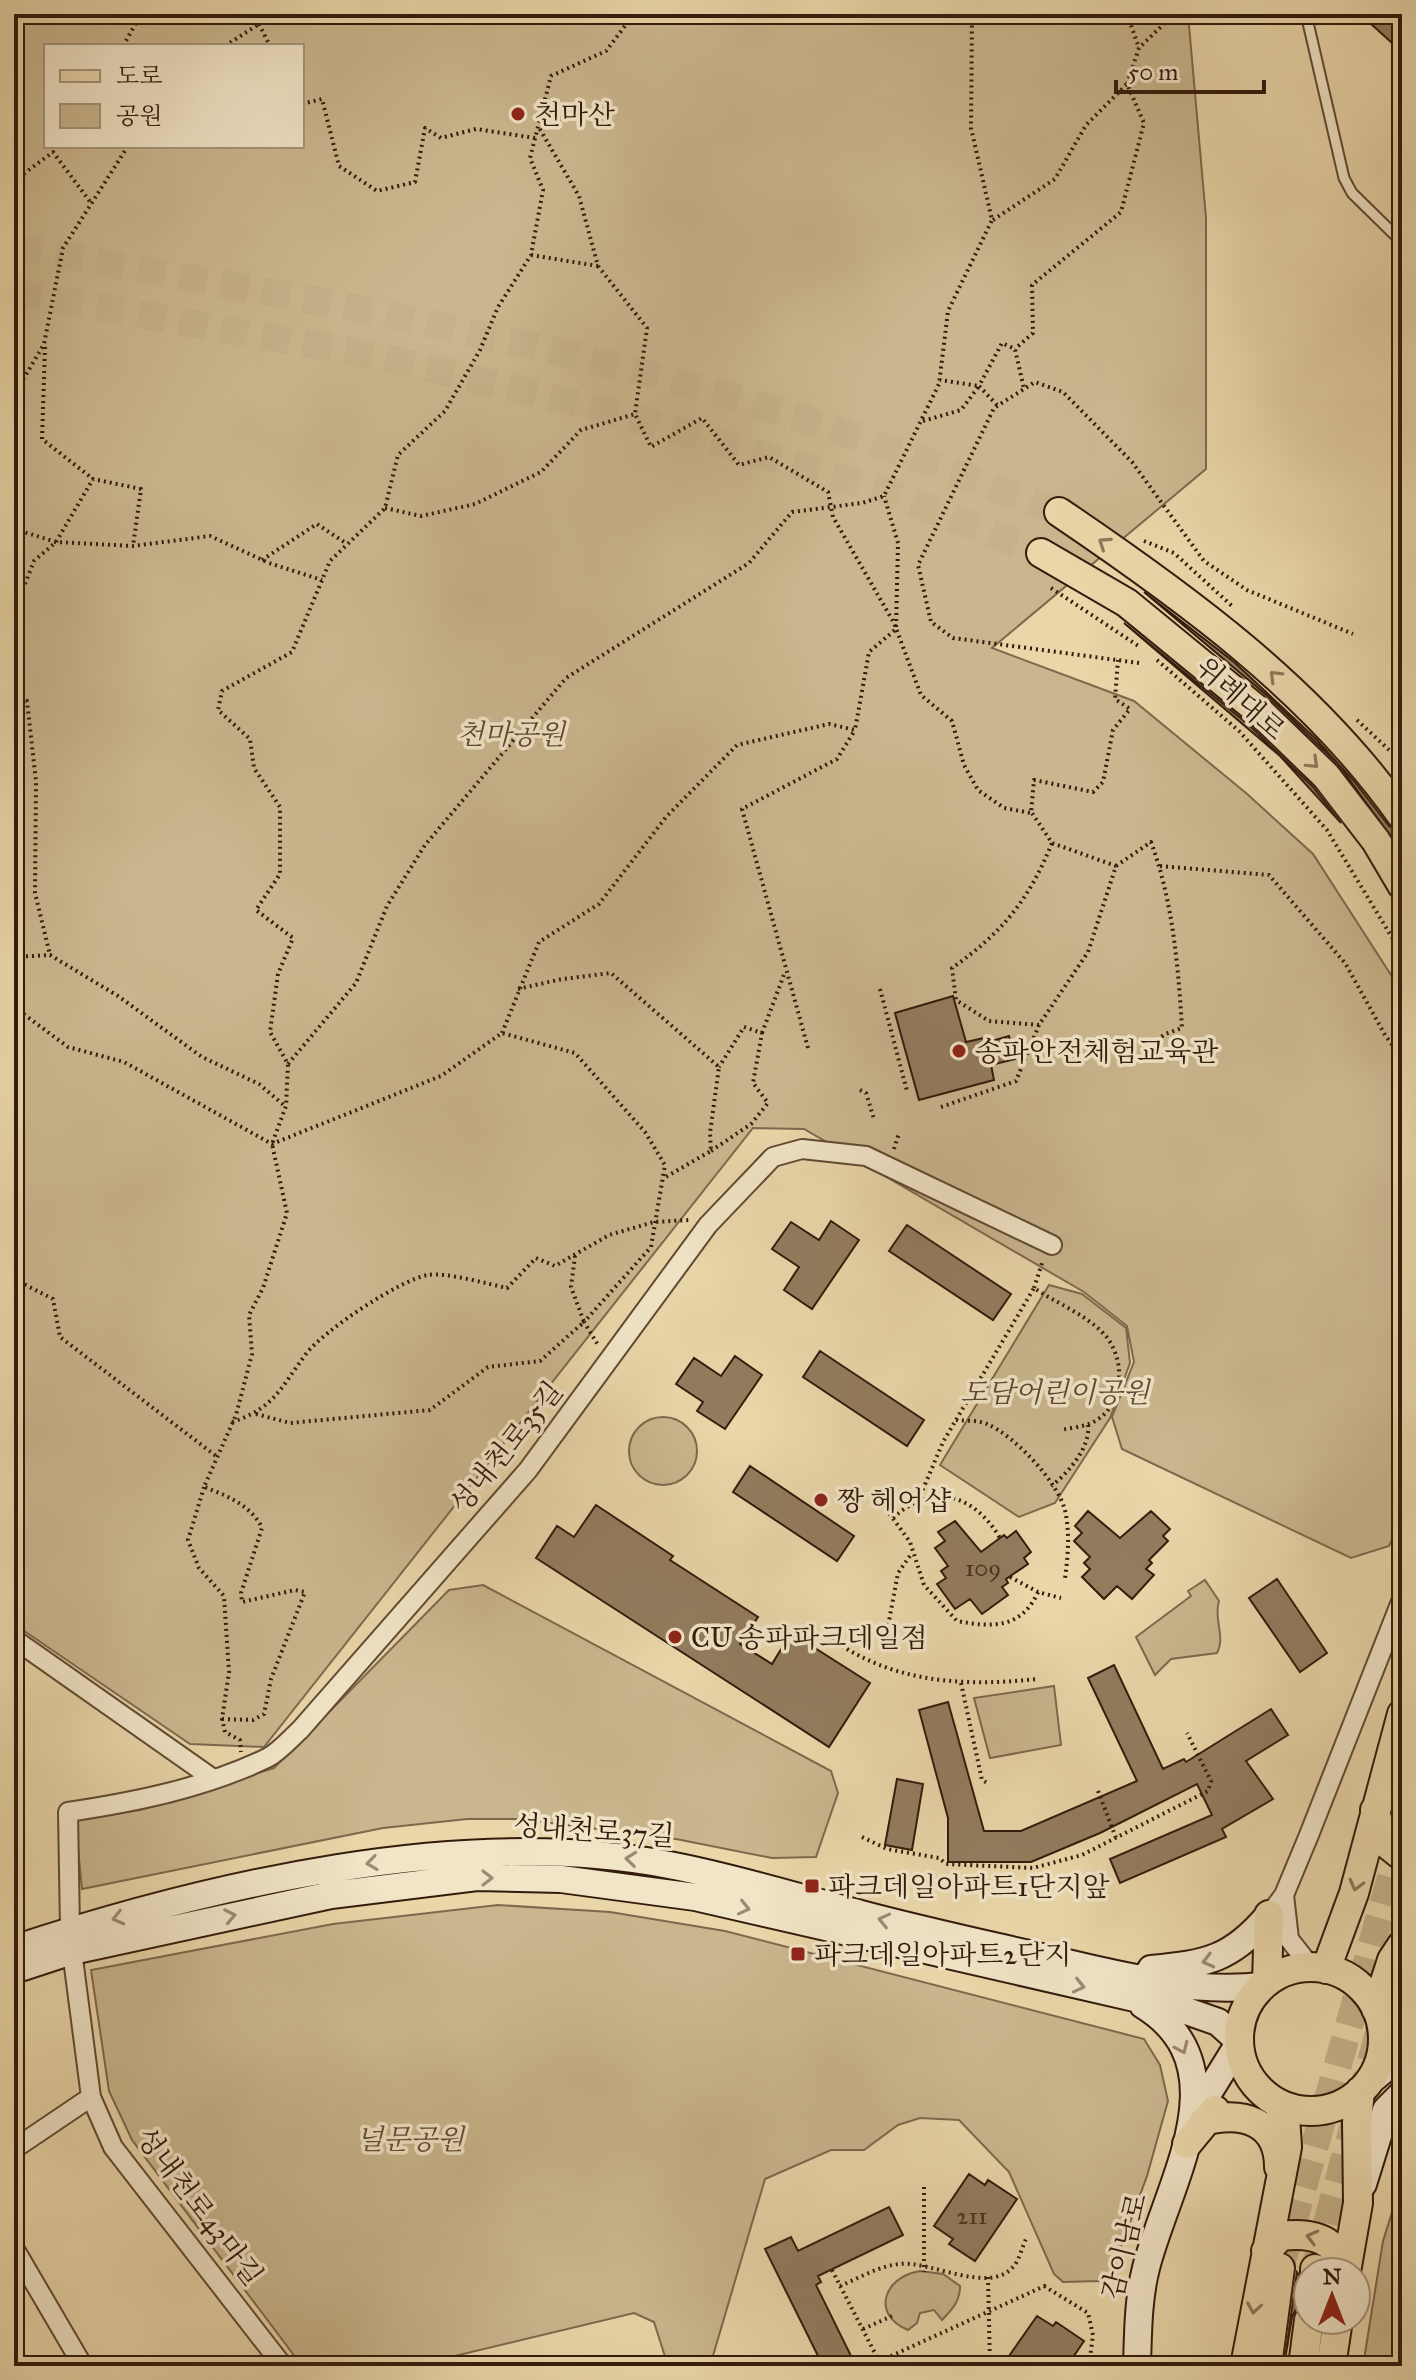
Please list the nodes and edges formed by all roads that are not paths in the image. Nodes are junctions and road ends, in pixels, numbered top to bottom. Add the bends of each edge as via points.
1 (1306, 14) edge
2 (1402, 242) edge
3 (1059, 512) tunnel mouth
4 (1041, 553) tunnel mouth
5 (1402, 816) edge
6 (1402, 885) edge
7 (1048, 1244) road end
8 (1402, 1599) edge
9 (14, 1639) edge
10 (1402, 1714) edge
11 (212, 1778) junction
12 (1375, 1809) junction
13 (1402, 1856) edge
14 (1276, 1905) junction
15 (843, 1921) junction
16 (71, 1941) junction
17 (1402, 1945) edge
18 (14, 1949) edge
19 (1318, 1968) junction
20 (14, 1970) edge
21 (1101, 1971) junction
22 (1265, 1984) junction
23 (1134, 1999) junction
24 (1385, 2017) edge
25 (1238, 2043) junction
26 (1402, 2060) edge
27 (1365, 2087) junction
28 (1402, 2094) edge
29 (91, 2097) junction
30 (1273, 2100) junction
31 (1199, 2119) junction
32 (1187, 2144) joint
33 (14, 2149) edge
34 (1277, 2196) junction
35 (1358, 2203) junction
36 (14, 2248) edge
37 (1339, 2256) edge
38 (1349, 2256) edge
39 (1273, 2260) junction
40 (1307, 2336) edge
41 (1336, 2336) edge
42 (83, 2366) edge
43 (283, 2366) edge
44 (1137, 2366) edge
45 (1245, 2366) edge
46 (1267, 2366) edge
47 (1303, 2366) edge
48 (1331, 2366) edge

1 - 2 lane via 1344,178 1352,193
5 -> 3 main road, 위례대로 via 1367,766 1255,656 1149,573
4 -> 6 main road, 위례대로 via 1127,603 1260,712 1326,776
7 - 11 street, 성내천로35길 via 866,1156 802,1149 773,1157 715,1219 528,1470 300,1730 270,1757
8 - 14 street
9 - 11 street
10 - 12 main road
11 - 16 street, 성내천로35길 via 136,1802 68,1812
12 - 13 main road via 1382,1840
12 -> 19 main road via 1354,1893
14 - 19 street via 1289,1939
14 -> 21 main road via 1221,1958 1186,1966
14 - 22 main road
15 - 16 main road, 성내천로37길 via 645,1861 569,1854 484,1855 339,1867
21 -> 15 main road, 성내천로37길
15 -> 23 main road, 성내천로37길
16 - 18 main road, 성내천로37길
16 - 20 main road, 성내천로37길
16 - 29 street, 성내천로43마길
17 - 24 main road via 1392,1960
19 - 22 main road via 1288,1971
19 - 24 main road via 1359,1986
21 - 22 main road, 성내천로37길 via 1210,1989
22 - 25 main road via 1244,2010
23 - 25 main road, 성내천로37길 via 1208,2017
23 -> 31 main road via 1162,2016 1185,2052
24 - 27 main road via 1382,2050
25 - 30 main road via 1250,2078
25 - 31 main road
26 - 27 main road via 1379,2071
27 - 30 main road via 1341,2105 1317,2111
27 - 35 main road via 1357,2122
28 - 35 main road via 1386,2110
29 - 33 street
29 - 43 street, 성내천로43마길 via 113,2147
30 - 31 main road via 1250,2095 1229,2099
30 - 34 main road via 1285,2115 1287,2147
31 - 32 main road
31 - 34 main road via 1229,2114 1265,2128 1279,2161
32 - 44 main road, 감이남로 via 1146,2270
34 - 39 main road
35 - 38 main road
36 - 42 street
37 -> 39 main road via 1318,2236 1301,2233 1281,2236
39 -> 45 main road
39 - 46 main road
40 - 47 main road
41 - 48 main road

